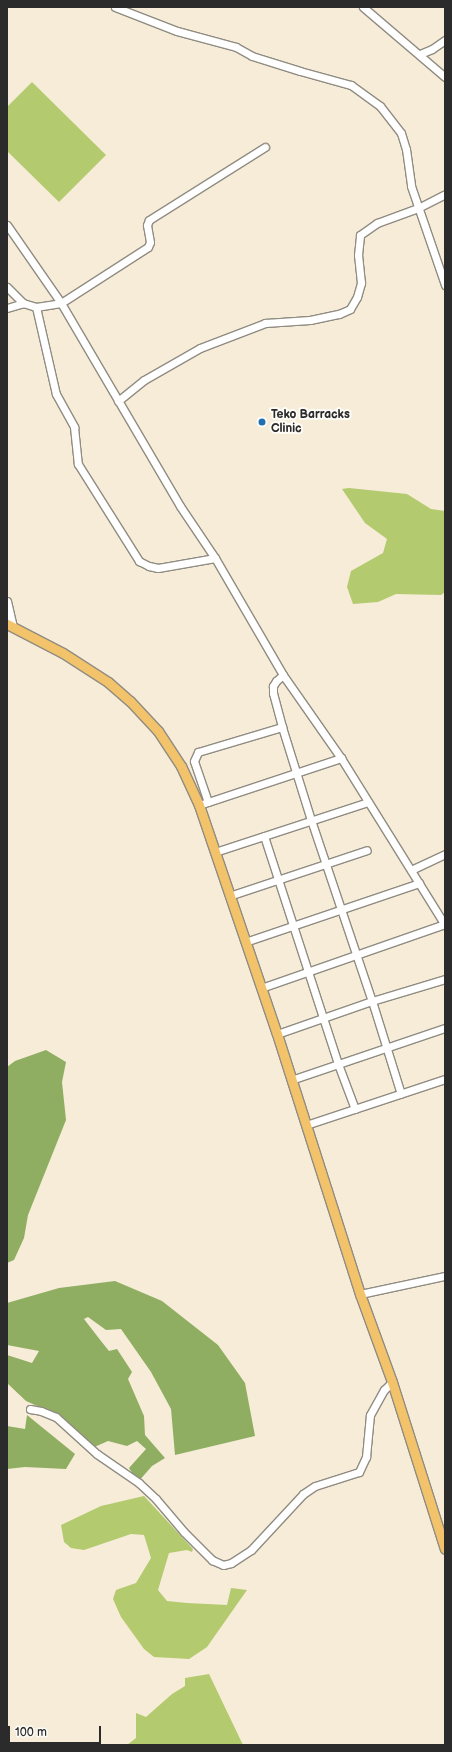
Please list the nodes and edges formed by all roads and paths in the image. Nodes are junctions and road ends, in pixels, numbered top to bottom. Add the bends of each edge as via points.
1 (115, 7) edge
2 (363, 7) edge
3 (445, 40) edge
4 (420, 54) junction
5 (445, 77) edge
6 (265, 147) dead end
7 (445, 194) edge
8 (418, 208) junction
9 (7, 225) edge
10 (445, 285) edge
11 (7, 287) edge
12 (23, 303) junction
13 (61, 303) junction
14 (36, 307) junction
15 (7, 308) edge
16 (118, 401) junction
17 (215, 558) junction
18 (7, 601) edge
19 (10, 625) edge
20 (283, 675) junction
21 (282, 727) junction
22 (341, 758) junction
23 (296, 772) junction
24 (368, 802) junction
25 (203, 803) junction
26 (311, 820) junction
27 (264, 836) junction
28 (367, 850) dead end
29 (215, 852) junction
30 (445, 854) edge
31 (326, 864) junction
32 (411, 870) junction
33 (278, 880) junction
34 (419, 883) junction
35 (229, 896) junction
36 (341, 910) junction
37 (445, 925) edge
38 (294, 926) junction
39 (245, 942) junction
40 (357, 956) junction
41 (309, 972) junction
42 (445, 979) edge
43 (261, 988) junction
44 (372, 1001) junction
45 (324, 1018) junction
46 (445, 1028) edge
47 (277, 1034) junction
48 (386, 1048) junction
49 (338, 1064) junction
50 (445, 1079) edge
51 (292, 1080) junction
52 (401, 1094) junction
53 (355, 1109) junction
54 (306, 1125) junction
55 (445, 1276) edge
56 (360, 1294) junction
57 (392, 1382) junction
58 (30, 1409) dead end
59 (445, 1549) edge

1 - 8 street via 177,31 236,47 252,56 351,85 380,106 401,133
2 - 4 street
3 - 4 street
4 - 5 street
6 - 13 street via 149,220 148,248
7 - 8 street
8 - 10 street
8 - 16 street via 377,224 360,235 358,255 361,283 350,309 310,320 265,324 200,348 144,380
9 - 13 street
11 - 12 street
12 - 14 street
12 - 15 street
13 - 14 street
13 - 16 street
14 - 17 street via 56,394 74,427 78,464 139,561 158,568
16 - 17 street via 180,506
17 - 20 street
18 - 19 street
19 - 25 main road via 75,661 108,682 130,701 158,731
20 - 21 street via 273,686
20 - 22 street
21 - 23 street
21 - 25 street via 198,752 194,761
22 - 23 street
22 - 24 street
23 - 25 street
23 - 26 street
24 - 26 street
24 - 32 street
25 - 29 main road
26 - 27 street
26 - 31 street
27 - 29 street
27 - 33 street
28 - 31 street
29 - 35 main road
30 - 32 street
31 - 33 street
31 - 36 street
32 - 34 street
33 - 35 street
33 - 38 street
34 - 36 street
34 - 37 street
35 - 39 main road
36 - 38 street
36 - 40 street
37 - 40 street
38 - 39 street
38 - 41 street
39 - 43 main road
40 - 41 street
40 - 44 street
41 - 43 street
41 - 45 street
42 - 44 street
43 - 47 main road
44 - 45 street
44 - 48 street
45 - 47 street
45 - 49 street
46 - 48 street
47 - 51 main road
48 - 49 street
48 - 52 street
49 - 51 street
49 - 53 street
50 - 52 street
51 - 54 main road
52 - 53 street
53 - 54 street
54 - 56 main road
55 - 56 street
56 - 57 main road
57 - 58 street via 384,1390 370,1415 366,1457 359,1472 315,1486 304,1494 252,1550 231,1563 222,1565 212,1560 156,1499 123,1470 98,1454 56,1417
57 - 59 main road

